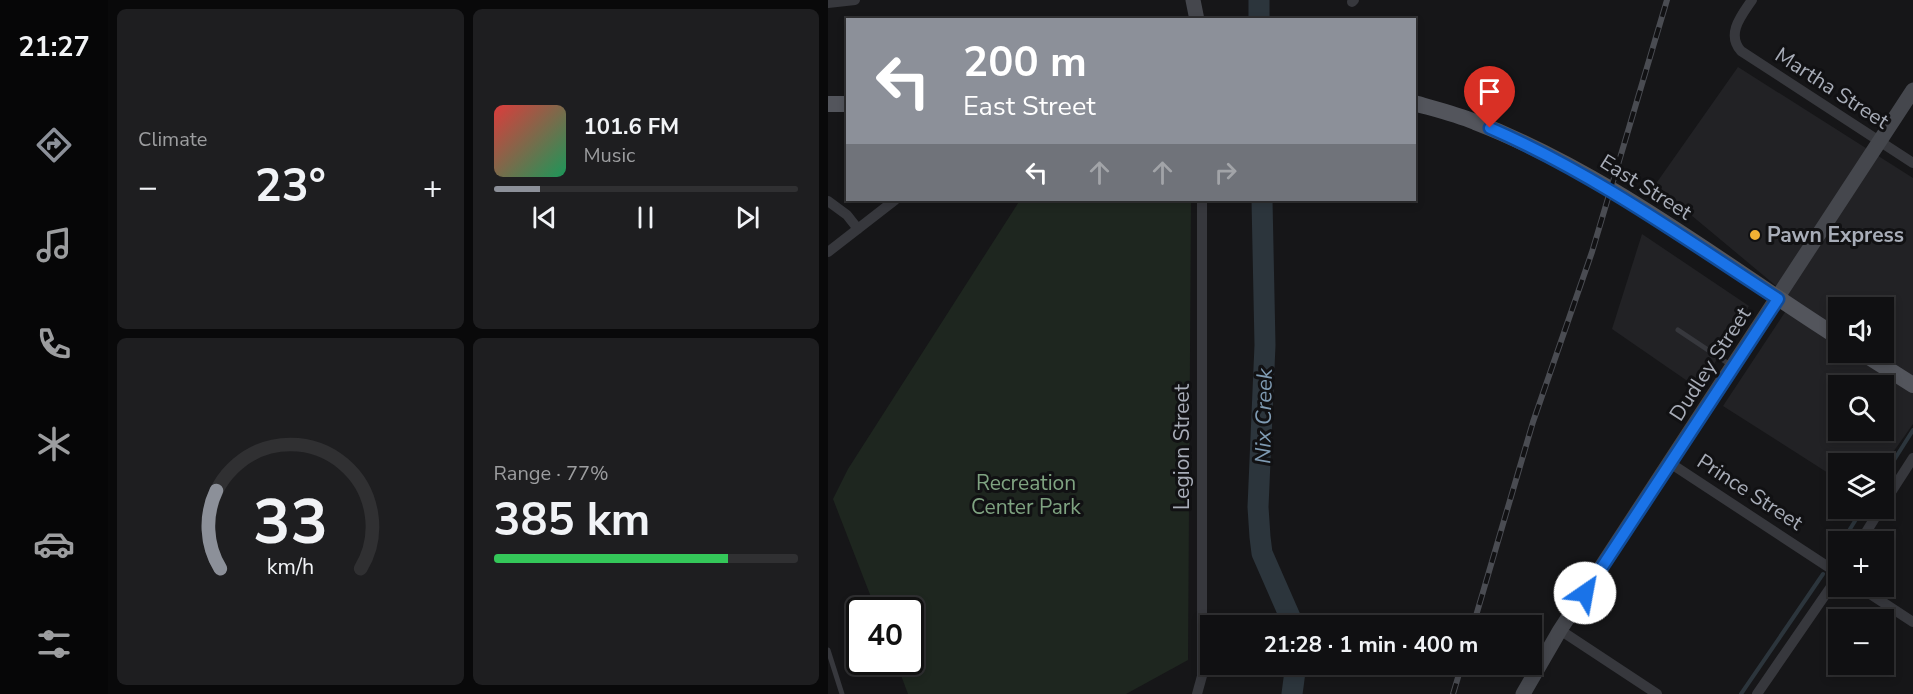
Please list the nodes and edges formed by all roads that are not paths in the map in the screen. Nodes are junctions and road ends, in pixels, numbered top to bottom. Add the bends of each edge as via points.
1 (855, 0) edge
2 (1193, 0) edge
3 (1752, 0) edge
4 (828, 3) edge
5 (1197, 18) edge
6 (1913, 90) edge
7 (846, 104) edge
8 (1416, 104) edge
9 (828, 105) edge
10 (1880, 142) junction
11 (1913, 163) edge
12 (828, 201) edge
13 (894, 201) edge
14 (1202, 201) edge
15 (858, 229) junction
16 (828, 252) edge
17 (1778, 299) junction
18 (1678, 330) dead end
19 (1828, 331) edge
20 (1878, 363) edge
21 (1734, 367) junction
22 (1913, 385) edge
23 (1913, 458) edge
24 (1670, 463) junction
25 (1894, 487) edge
26 (1828, 567) edge
27 (1828, 590) edge
28 (1875, 597) edge
29 (1913, 622) edge
30 (1560, 630) junction
31 (828, 650) edge
32 (842, 694) edge
33 (1197, 694) edge
34 (1523, 694) edge
35 (1657, 694) edge
36 (1757, 694) edge

1 - 4 street
2 - 5 street
3 - 10 street, Martha Street via 1737,26 1734,41 1747,56
6 - 10 street, Dudley Street
7 - 9 main road
8 - 17 main road, East Street via 1520,141 1590,178
10 - 11 street, Martha Street
10 - 17 street, Dudley Street
12 - 15 street
13 - 15 street
14 - 33 street, Legion Street via 1202,676
15 - 16 street
17 - 19 main road, East Street
17 - 21 street, Dudley Street
18 - 21 lane
20 - 22 main road
21 - 24 street, Dudley Street
23 - 25 street
24 - 26 street, Prince Street
24 - 30 street, Dudley Street
27 - 36 street
28 - 29 street
30 - 34 street, Dudley Street
30 - 35 street
31 - 32 lane

